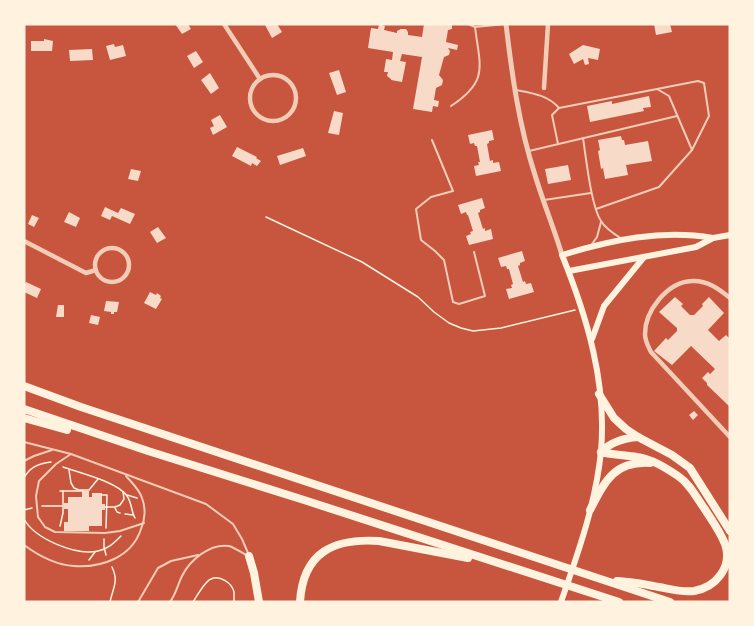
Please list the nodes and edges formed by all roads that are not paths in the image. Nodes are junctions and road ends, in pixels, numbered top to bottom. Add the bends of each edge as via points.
1 (224, 24) edge
2 (468, 24) edge
3 (506, 24) edge
4 (511, 24) edge
5 (548, 24) edge
6 (475, 27) junction
7 (260, 79) junction
8 (544, 88) dead end
9 (657, 88) junction
10 (516, 90) junction
11 (451, 106) dead end
12 (559, 108) junction
13 (677, 116) junction
14 (583, 138) junction
15 (432, 140) dead end
16 (558, 144) junction
17 (529, 150) junction
18 (692, 150) junction
19 (592, 195) junction
20 (544, 200) junction
21 (596, 209) junction
22 (601, 222) junction
23 (730, 235) edge
24 (713, 238) junction
25 (622, 239) junction
26 (24, 241) edge
27 (591, 246) junction
28 (474, 252) dead end
29 (562, 255) junction
30 (645, 256) junction
31 (96, 270) junction
32 (568, 271) junction
33 (730, 298) edge
34 (591, 342) junction
35 (24, 386) edge
36 (600, 394) junction
37 (24, 409) edge
38 (24, 417) edge
39 (730, 436) edge
40 (638, 437) junction
41 (24, 442) edge
42 (55, 450) junction
43 (147, 451) junction
44 (600, 452) junction
45 (71, 454) junction
46 (24, 461) edge
47 (656, 464) junction
48 (124, 474) junction
49 (590, 510) junction
50 (144, 523) junction
51 (730, 531) edge
52 (24, 545) edge
53 (201, 554) junction
54 (249, 556) junction
55 (497, 562) junction
56 (597, 578) junction
57 (138, 602) edge
58 (170, 602) edge
59 (259, 602) edge
60 (300, 602) edge
61 (561, 602) edge
62 (620, 602) edge
63 (670, 602) edge

1 - 7 street
2 - 6 lane
3 - 4 street
3 - 6 lane
3 - 10 street
5 - 8 street
6 - 11 lane via 480,73 474,87
7 - 7 street via 251,90 254,112 267,120 282,119 293,109 293,87 275,75
9 - 12 lane
9 - 13 lane via 669,96
9 - 18 lane via 704,83 709,116
10 - 12 lane via 538,94 554,101
10 - 17 street
12 - 16 lane via 552,115
13 - 14 lane
13 - 18 lane
14 - 16 lane
14 - 19 lane
15 - 28 lane via 453,191 431,197 416,209 421,240 444,260 455,303 485,296
16 - 17 lane
17 - 20 street
18 - 21 lane via 659,187
19 - 20 lane
19 - 21 lane
20 - 29 street
21 - 22 lane
22 - 25 lane
22 - 27 lane
23 - 24 main road
24 - 25 main road via 693,235
24 - 30 main road via 696,247
25 - 27 main road
26 - 31 street via 86,273
27 - 29 main road
29 - 32 main road
30 - 32 main road
30 - 34 main road via 604,306
31 - 31 street via 106,280 117,281 128,271 128,260 117,249 105,250 97,258
32 - 34 main road
33 - 39 street via 705,282 680,284 656,304 645,335 651,352
34 - 36 main road
35 - 56 highway
36 - 40 highway via 614,418
36 - 44 main road
37 - 43 highway
38 - 43 highway
40 - 44 highway via 615,442
40 - 51 highway via 690,468
41 - 42 lane
42 - 45 lane
42 - 46 lane
43 - 55 highway
44 - 47 highway via 638,457
44 - 49 main road
45 - 48 lane
45 - 50 lane via 39,481 38,517 45,526 55,532 105,533
47 - 49 highway via 636,463 617,470
47 - 56 highway via 687,483 716,528 726,553 721,575 710,585 690,591
48 - 50 lane via 143,500
48 - 54 lane via 206,504 233,524
49 - 61 main road
50 - 52 lane via 128,551 109,562 89,566 57,563
53 - 54 lane via 227,546
53 - 57 lane via 158,568
53 - 58 lane via 187,568
54 - 59 highway
55 - 60 highway via 379,541 338,544 315,559 303,581
55 - 62 highway
56 - 63 highway

